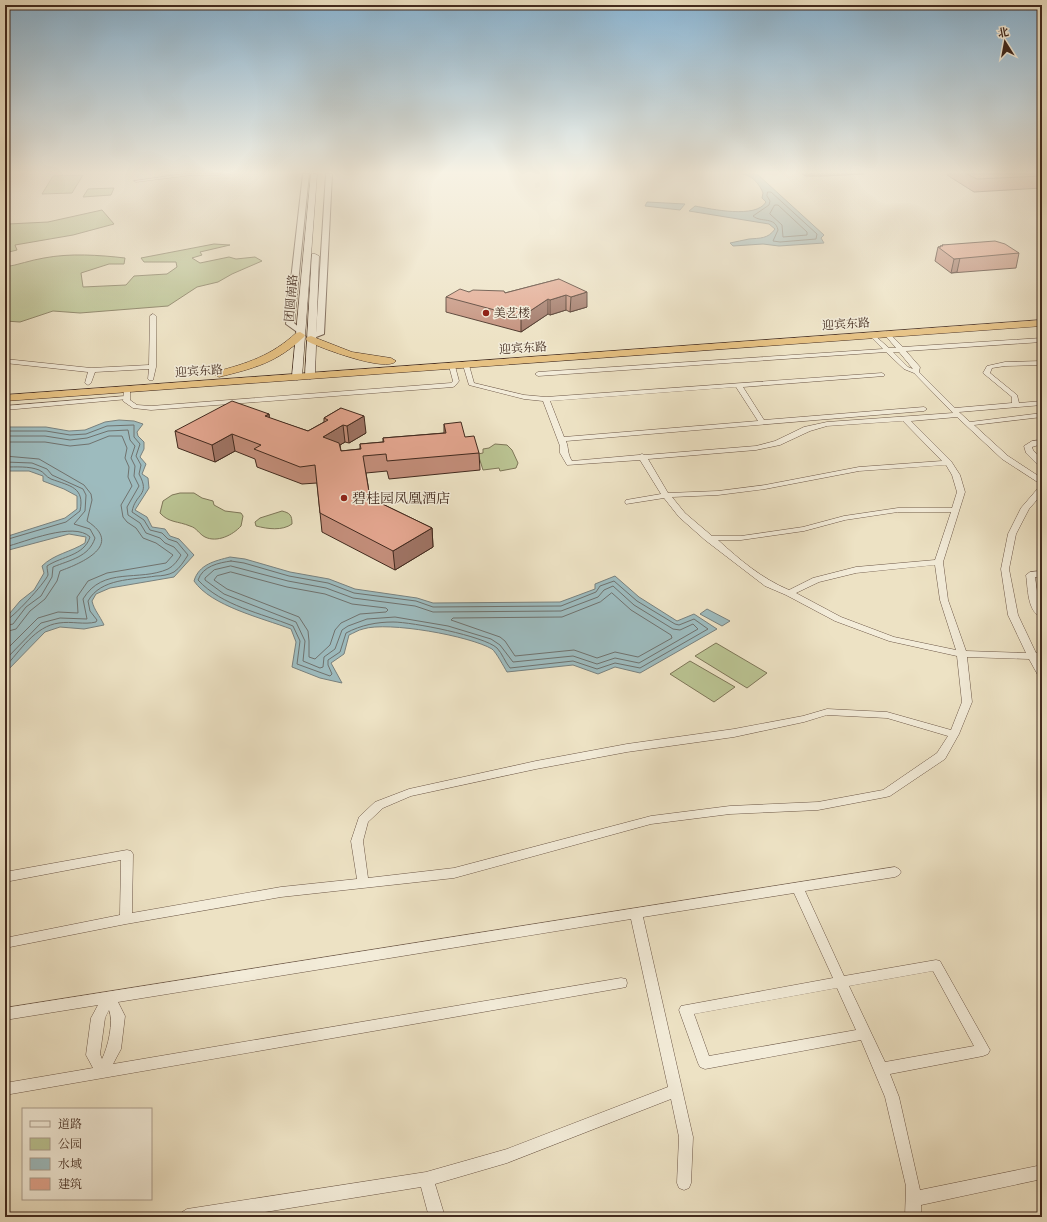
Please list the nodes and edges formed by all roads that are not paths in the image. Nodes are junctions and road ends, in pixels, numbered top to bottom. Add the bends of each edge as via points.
1 (300, 231) edge
2 (309, 231) edge
3 (317, 231) edge
4 (326, 231) edge
5 (1042, 315) edge
6 (153, 316) dead end
7 (1042, 323) edge
8 (300, 334) junction
9 (887, 334) junction
10 (872, 335) junction
11 (311, 338) junction
12 (1042, 340) edge
13 (901, 350) junction
14 (890, 351) junction
15 (5, 361) edge
16 (391, 362) junction
17 (1042, 363) edge
18 (466, 365) junction
19 (452, 366) junction
20 (153, 367) junction
21 (92, 371) junction
22 (297, 372) junction
23 (310, 372) junction
24 (916, 372) junction
25 (219, 374) junction
26 (538, 374) dead end
27 (882, 375) dead end
28 (151, 379) junction
29 (88, 383) junction
30 (738, 385) junction
31 (5, 389) edge
32 (127, 394) junction
33 (5, 398) edge
34 (546, 399) junction
35 (1042, 403) edge
36 (1016, 405) junction
37 (5, 408) edge
38 (924, 409) dead end
39 (956, 412) junction
40 (1042, 415) edge
41 (905, 419) junction
42 (762, 422) junction
43 (968, 424) junction
44 (561, 439) junction
45 (1042, 442) edge
46 (642, 456) junction
47 (948, 463) junction
48 (1042, 464) edge
49 (1042, 483) edge
50 (1042, 489) edge
51 (666, 495) junction
52 (629, 502) dead end
53 (955, 510) junction
54 (708, 538) junction
55 (939, 562) junction
56 (1042, 574) edge
57 (789, 593) junction
58 (1042, 614) edge
59 (962, 654) junction
60 (1038, 656) edge
61 (1042, 675) edge
62 (954, 734) junction
63 (895, 872) dead end
64 (5, 877) edge
65 (363, 883) junction
66 (797, 888) junction
67 (636, 913) junction
68 (126, 919) junction
69 (5, 943) edge
70 (840, 982) junction
71 (621, 983) dead end
72 (109, 997) junction
73 (5, 1014) edge
74 (864, 1034) junction
75 (880, 1069) junction
76 (102, 1072) junction
77 (5, 1089) edge
78 (675, 1091) junction
79 (1042, 1172) edge
80 (426, 1178) junction
81 (684, 1183) dead end
82 (914, 1198) junction
83 (187, 1217) edge
84 (437, 1217) edge
85 (913, 1217) edge

1 - 8 street via 290,324
2 - 8 main road, 团圆南路
3 - 11 main road, 团圆南路
4 - 11 street via 320,334
5 - 16 highway, 迎宾东路
6 - 20 street
7 - 9 highway, 迎宾东路
8 - 22 main road, 团圆南路
8 - 25 highway via 288,347 272,358
9 - 10 highway, 迎宾东路
9 - 13 street
10 - 14 street
10 - 18 highway, 迎宾东路
11 - 16 highway via 340,353
11 - 23 main road, 团圆南路
12 - 13 street
13 - 14 street
13 - 24 street via 917,367
14 - 24 street via 906,368
14 - 26 street
15 - 21 street
16 - 23 highway, 迎宾东路
17 - 36 street via 989,367 986,373 1015,396
18 - 19 highway, 迎宾东路
18 - 34 street via 471,384 524,397
19 - 23 highway, 迎宾东路
19 - 32 street via 456,381 453,385 151,408 135,407 126,401
20 - 21 street
20 - 28 street
21 - 29 street
22 - 23 highway, 迎宾东路
22 - 25 highway, 迎宾东路
22 - 32 highway, 迎宾东路
24 - 39 street
25 - 28 highway, 迎宾东路
27 - 30 street
28 - 29 highway, 迎宾东路
29 - 31 highway, 迎宾东路
30 - 34 street
30 - 42 street
32 - 33 highway, 迎宾东路
32 - 37 street
34 - 44 street
35 - 36 street
36 - 39 street
38 - 42 street
39 - 41 street
39 - 43 street
40 - 43 street
41 - 46 street via 827,424 756,448
41 - 47 street
42 - 44 street
43 - 49 street via 1001,455 1036,476
44 - 46 street via 564,454 570,463
45 - 48 street via 1028,446 1029,452
46 - 51 street
47 - 51 street via 859,469 765,487 718,493
47 - 53 street via 956,475 961,492
50 - 60 street via 1025,508 1012,534 1005,569 1014,615
51 - 52 street
51 - 54 street via 682,515
53 - 54 street via 898,510 844,518 804,529 741,538
53 - 55 street
54 - 57 street via 768,584
55 - 57 street via 856,570 816,580
55 - 59 street via 944,600
56 - 58 street via 1030,575 1035,605
57 - 59 street via 838,619 892,640
59 - 60 street
59 - 62 street via 967,702
60 - 61 street
62 - 65 street via 941,756 886,793 818,806 730,810 652,820 454,873
62 - 65 street via 887,715 827,712 734,734 627,748 409,793 380,805 363,820 358,841
63 - 66 street
64 - 68 street via 127,854
65 - 68 street via 281,892
66 - 67 street
66 - 70 street
67 - 72 street
67 - 78 street
68 - 69 street
70 - 74 street
70 - 74 street via 686,1010 705,1063
70 - 75 street via 936,965 983,1050
71 - 76 street
72 - 73 street
72 - 76 street via 118,1016 114,1049
72 - 76 street via 98,1018 93,1055
74 - 75 street
75 - 82 street via 892,1098 914,1186
76 - 77 street
78 - 80 street via 507,1156
78 - 81 street via 686,1137
79 - 82 street
80 - 83 street
80 - 84 street
82 - 85 street

